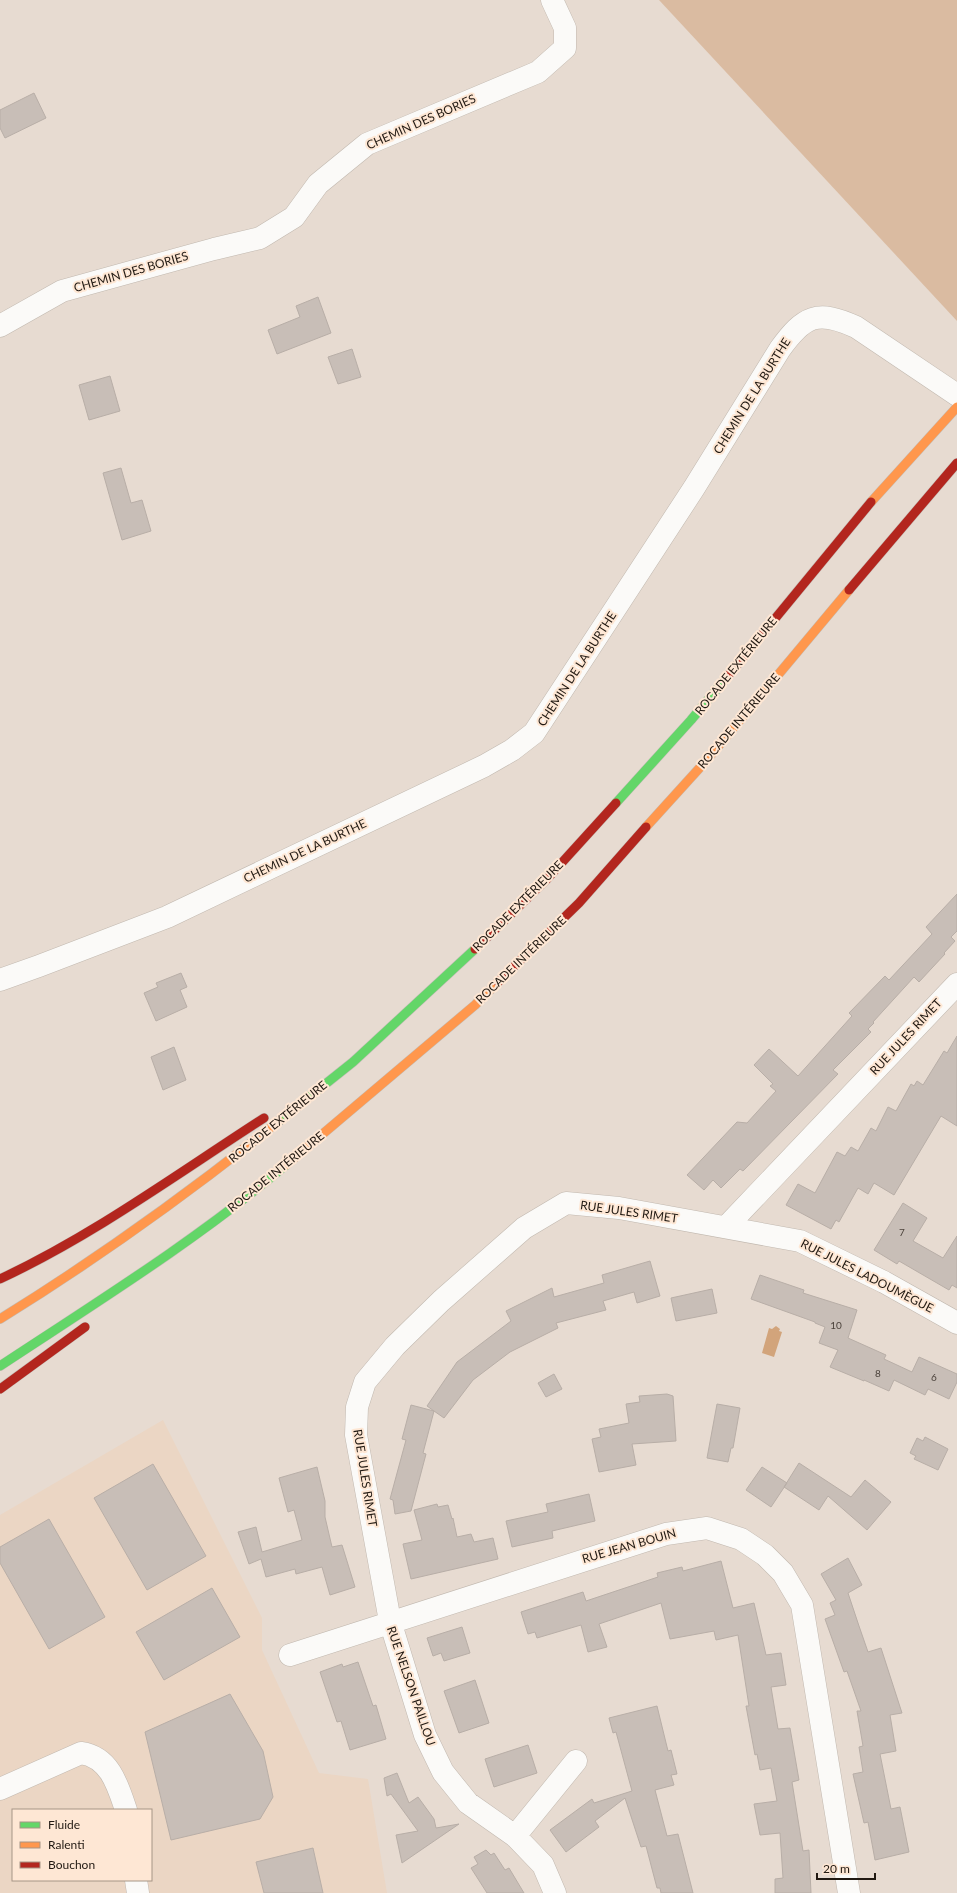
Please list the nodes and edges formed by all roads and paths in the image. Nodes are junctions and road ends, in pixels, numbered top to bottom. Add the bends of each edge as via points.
1 (552, 0) edge
2 (0, 326) edge
3 (957, 395) edge
4 (957, 407) edge
5 (957, 463) edge
6 (0, 980) edge
7 (957, 984) edge
8 (353, 1062) junction
9 (282, 1107) dead end
10 (269, 1115) dead end
11 (727, 1226) junction
12 (159, 1262) junction
13 (0, 1279) edge
14 (108, 1306) dead end
15 (0, 1320) edge
16 (91, 1321) dead end
17 (957, 1323) edge
18 (0, 1366) edge
19 (0, 1389) edge
20 (390, 1621) junction
21 (290, 1654) dead end
22 (576, 1761) dead end
23 (0, 1789) edge
24 (126, 1809) edge
25 (515, 1836) junction
26 (136, 1881) edge
27 (138, 1893) edge
28 (555, 1893) edge
29 (849, 1893) edge

1 - 2 street, CHEMIN DES BORIES via 566,28 565,48 538,72 367,144 318,184 294,218 268,234 62,291
3 - 6 street, CHEMIN DE LA BURTHE via 856,327 841,320 817,317 807,320 793,331 534,733 512,750 484,766 167,916
4 - 8 highway, ROCADE EXTÉRIEURE via 878,493 691,720 547,878 448,976
5 - 12 highway, ROCADE INTÉRIEURE via 705,762 579,903 475,1005 262,1186
7 - 11 street, RUE JULES RIMET
8 - 9 highway
8 - 15 highway, ROCADE EXTÉRIEURE via 239,1154 139,1228
10 - 13 highway via 82,1238
11 - 17 street, RUE JULES LADOUMÈGUE via 800,1241 884,1282
11 - 20 street, RUE JULES RIMET via 619,1208 566,1203 524,1228 441,1301 395,1346 365,1382 357,1407 356,1428
12 - 14 highway
12 - 18 highway, ROCADE INTÉRIEURE
16 - 19 highway
20 - 21 street, RUE JEAN BOUIN
20 - 25 street, RUE NELSON PAILLOU via 425,1735 443,1772 468,1803
20 - 29 street, RUE JEAN BOUIN via 666,1534 707,1528 741,1539 765,1555 783,1573 802,1605
22 - 25 street
23 - 24 street via 81,1753 93,1755 105,1765 116,1782
25 - 28 street, RUE NELSON PAILLOU via 543,1865
26 - 27 street

